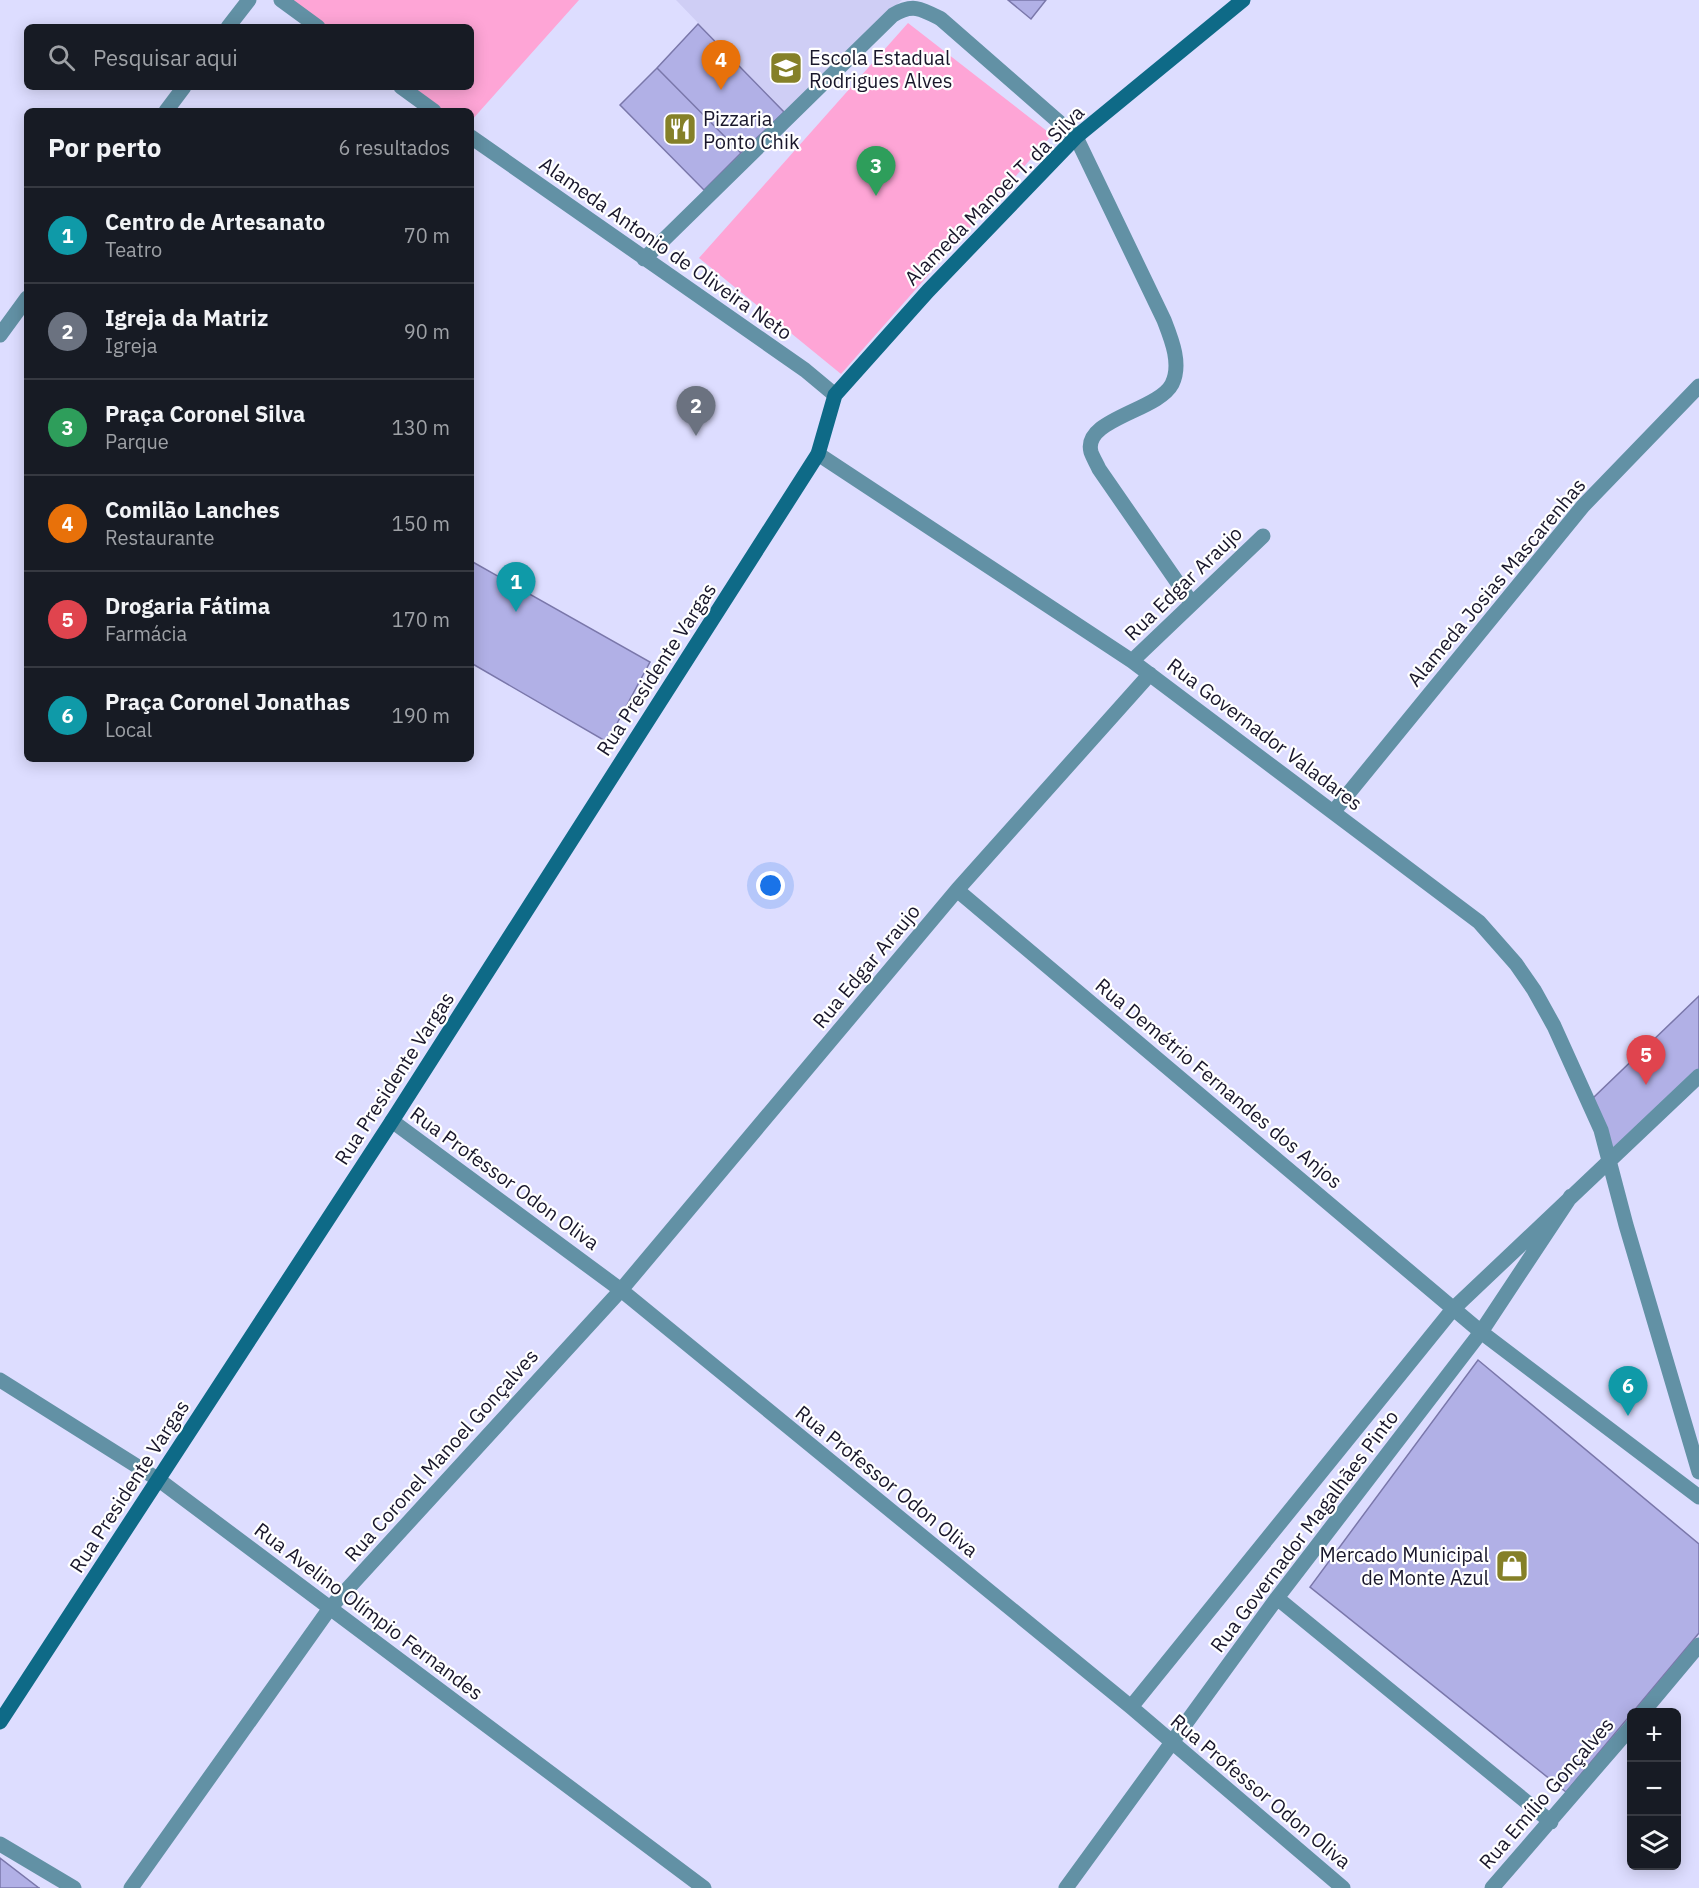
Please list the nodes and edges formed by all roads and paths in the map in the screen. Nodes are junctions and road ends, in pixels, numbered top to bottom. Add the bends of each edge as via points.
1 (249, 0) edge
2 (281, 0) edge
3 (1244, 0) edge
4 (230, 24) edge
5 (314, 24) edge
6 (182, 90) edge
7 (405, 90) edge
8 (168, 108) edge
9 (430, 108) edge
10 (1076, 137) junction
11 (474, 139) edge
12 (645, 259) junction
13 (24, 302) edge
14 (0, 335) edge
15 (1699, 386) edge
16 (835, 394) junction
17 (818, 454) junction
18 (1263, 536) dead end
19 (1191, 602) junction
20 (1132, 661) junction
21 (1150, 674) junction
22 (1334, 812) junction
23 (957, 890) junction
24 (1699, 1076) edge
25 (392, 1121) junction
26 (1610, 1162) junction
27 (1571, 1196) junction
28 (621, 1290) junction
29 (1454, 1309) junction
30 (1481, 1332) junction
31 (0, 1380) edge
32 (1699, 1472) edge
33 (159, 1480) junction
34 (1699, 1497) edge
35 (1277, 1598) junction
36 (330, 1608) junction
37 (1699, 1645) edge
38 (1131, 1707) junction
39 (1647, 1708) edge
40 (0, 1722) edge
41 (1627, 1732) edge
42 (1171, 1743) junction
43 (1551, 1822) junction
44 (0, 1844) edge
45 (74, 1888) edge
46 (131, 1888) edge
47 (704, 1888) edge
48 (1066, 1888) edge
49 (1343, 1888) edge
50 (1492, 1888) edge

1 - 4 street
2 - 5 street
3 - 10 main road, Alameda Manoel T. da Silva
6 - 8 street
7 - 9 street
10 - 12 street via 941,19 914,7 904,8
10 - 16 main road, Alameda Manoel T. da Silva
10 - 19 street via 1164,320 1175,364 1172,383 1160,398 1100,427 1093,437 1091,451 1099,469
11 - 12 street, Alameda Antonio de Oliveira Neto
12 - 16 street, Alameda Antonio de Oliveira Neto
13 - 14 street
15 - 22 street, Alameda Josias Mascarenhas via 1582,506
16 - 17 main road, Alameda Manoel T. da Silva
17 - 20 street, Rua Governador Valadares
17 - 25 main road, Rua Presidente Vargas
18 - 19 street, Rua Edgar Araujo
19 - 20 street, Rua Edgar Araujo
20 - 21 street, Rua Governador Valadares
21 - 22 street, Rua Governador Valadares
21 - 23 street, Rua Edgar Araujo
22 - 26 street, Rua Governador Valadares via 1479,922 1516,964 1554,1026 1601,1130
23 - 28 street, Rua Edgar Araujo
23 - 29 street, Rua Demétrio Fernandes dos Anjos
24 - 26 street, Rua Governador Magalhães Pinto
25 - 28 street, Rua Professor Odon Oliva
25 - 33 main road, Rua Presidente Vargas
26 - 27 street, Rua Governador Magalhães Pinto
26 - 32 street, Rua Governador Valadares
27 - 29 street, Rua Governador Magalhães Pinto
27 - 30 street, Rua Governador Magalhães Pinto
28 - 36 street, Rua Coronel Manoel Gonçalves
28 - 38 street, Rua Professor Odon Oliva
29 - 30 street, Rua Demétrio Fernandes dos Anjos
29 - 38 street, Rua Governador Magalhães Pinto
30 - 34 street, Rua Demétrio Fernandes dos Anjos
30 - 35 street, Rua Governador Magalhães Pinto
31 - 33 street, Rua Avelino Olímpio Fernandes
33 - 36 street, Rua Avelino Olímpio Fernandes
33 - 40 main road, Rua Presidente Vargas
35 - 42 street, Rua Governador Magalhães Pinto
35 - 43 street
36 - 46 street, Rua Coronel Manoel Gonçalves
36 - 47 street, Rua Avelino Olímpio Fernandes
37 - 39 street, Rua Emílio Gonçalves
38 - 42 street, Rua Professor Odon Oliva
41 - 43 street, Rua Emílio Gonçalves
42 - 48 street, Rua Governador Magalhães Pinto
42 - 49 street, Rua Professor Odon Oliva
43 - 50 street, Rua Emílio Gonçalves
44 - 45 street

